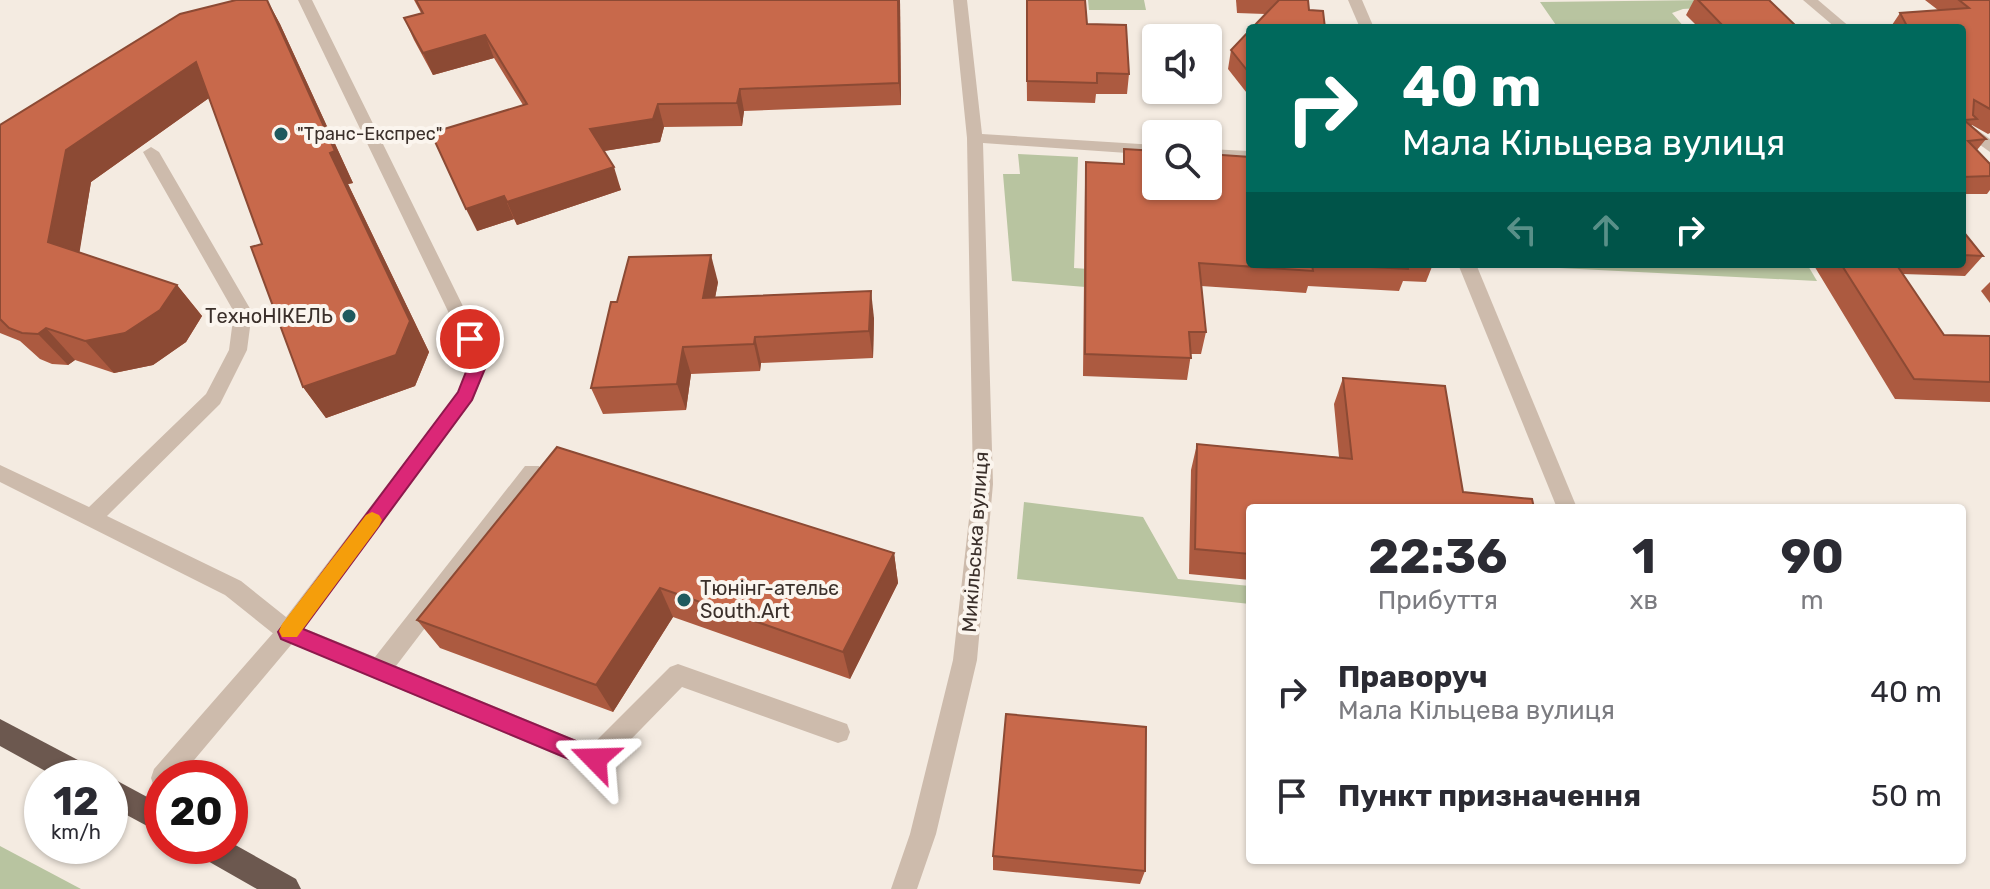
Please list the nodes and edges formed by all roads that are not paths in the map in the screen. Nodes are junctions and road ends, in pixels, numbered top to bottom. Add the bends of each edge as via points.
1 (305, 0) edge
2 (960, 0) edge
3 (1355, 0) edge
4 (1810, 0) edge
5 (1365, 24) edge
6 (1839, 24) edge
7 (1966, 127) edge
8 (975, 138) junction
9 (1990, 147) edge
10 (1142, 149) edge
11 (151, 152) dead end
12 (1222, 155) edge
13 (1246, 156) edge
14 (1469, 268) edge
15 (532, 472) edge
16 (0, 473) edge
17 (1565, 504) edge
18 (93, 517) junction
19 (288, 632) junction
20 (378, 671) junction
21 (0, 732) edge
22 (838, 732) dead end
23 (52, 760) edge
24 (178, 760) edge
25 (241, 864) edge
26 (286, 889) edge
27 (904, 889) edge

1 - 19 street via 480,359 466,395
2 - 8 street, Микільська вулиця
3 - 5 street
4 - 6 street
7 - 9 street
8 - 10 street
8 - 27 street, Микільська вулиця via 981,499 965,660 923,834
11 - 18 street via 243,312 238,350 213,399
12 - 13 street
14 - 17 street
15 - 20 street
16 - 18 street
18 - 19 street via 233,588
19 - 20 street
19 - 24 street
20 - 22 street via 595,759 678,675
21 - 23 highway
25 - 26 highway

